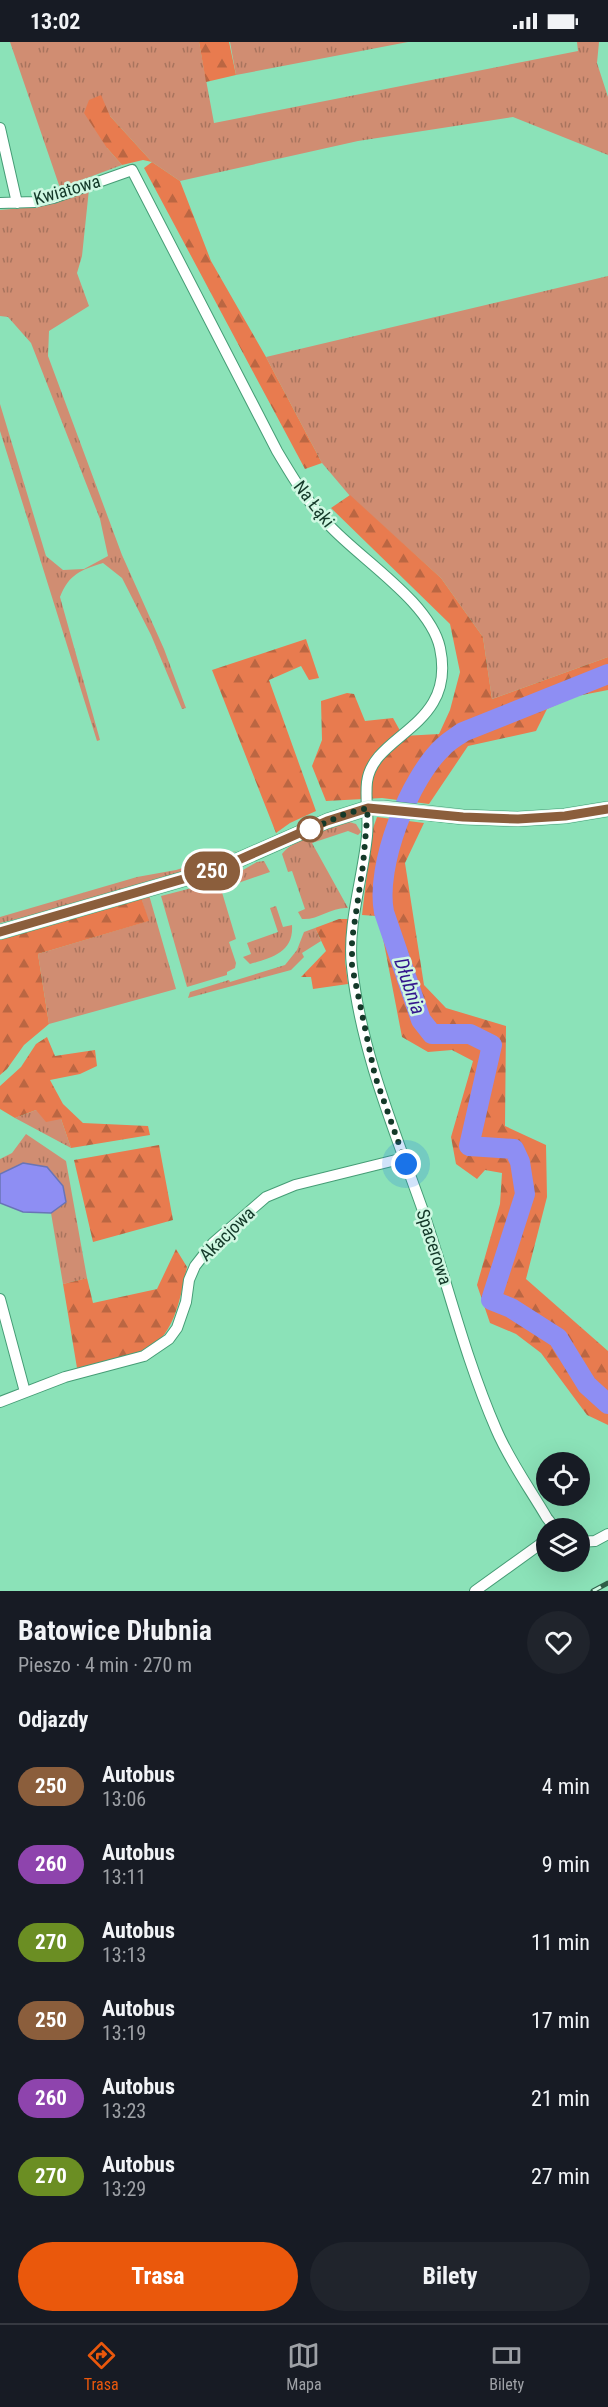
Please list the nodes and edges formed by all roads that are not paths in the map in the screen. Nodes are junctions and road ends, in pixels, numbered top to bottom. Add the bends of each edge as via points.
1 (0, 128) edge
2 (132, 170) joint
3 (0, 203) edge
4 (17, 203) junction
5 (376, 808) junction
6 (608, 809) edge
7 (0, 932) edge
8 (404, 1158) junction
9 (0, 1299) edge
10 (25, 1392) junction
11 (0, 1402) edge
12 (547, 1518) edge
13 (608, 1534) edge
14 (590, 1541) edge
15 (536, 1547) edge
16 (475, 1591) edge

1 - 4 street
2 - 4 street, Kwiatowa via 53,198
2 - 5 street, Na Łąki via 297,485 328,525 421,611 438,639 442,666 436,695 421,720 374,763 367,782
3 - 4 street, Kwiatowa
5 - 6 street via 518,819
5 - 7 street via 327,821 218,869
5 - 8 street, Spacerowa via 363,865 352,966 375,1076
8 - 10 street, Akacjowa via 314,1180 266,1197 213,1243 195,1266 177,1328 169,1339 144,1356
8 - 12 street, Spacerowa via 497,1432
9 - 10 street
10 - 11 street, Akacjowa
13 - 14 street
15 - 16 street

